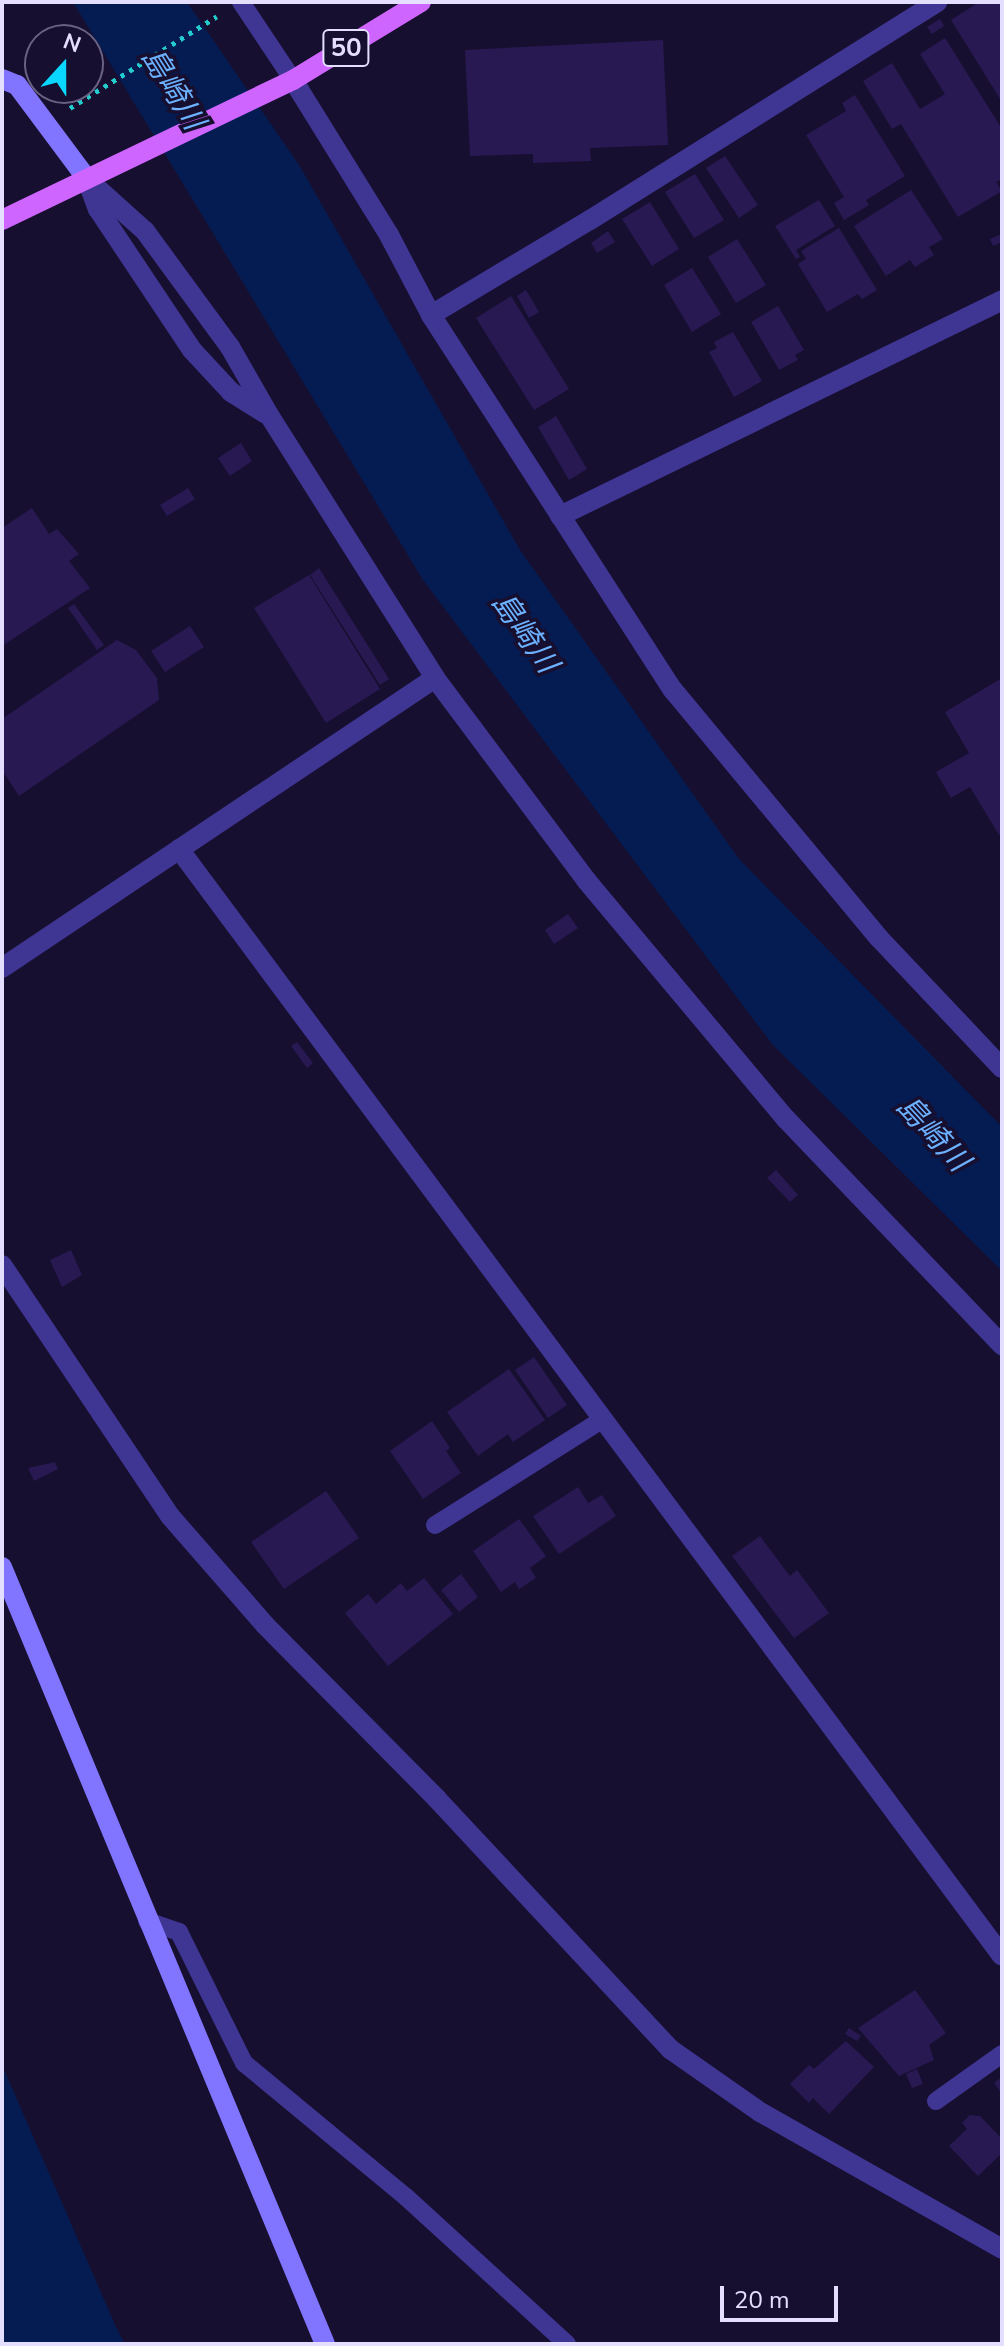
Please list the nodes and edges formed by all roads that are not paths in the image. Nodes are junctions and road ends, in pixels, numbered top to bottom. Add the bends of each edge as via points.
1 (421, 2) edge
2 (937, 2) edge
3 (234, 6) edge
4 (2, 79) edge
5 (293, 80) junction
6 (87, 179) junction
7 (42, 199) junction
8 (2, 204) edge
9 (2, 220) edge
10 (1002, 300) edge
11 (431, 315) junction
12 (269, 415) junction
13 (560, 516) junction
14 (435, 678) junction
15 (179, 849) junction
16 (2, 968) edge
17 (1002, 1068) edge
18 (2, 1265) edge
19 (1002, 1345) edge
20 (603, 1419) junction
21 (435, 1525) dead end
22 (2, 1567) edge
23 (147, 1921) junction
24 (1002, 1956) edge
25 (1002, 2054) edge
26 (936, 2101) dead end
27 (1002, 2249) edge
28 (325, 2344) edge
29 (567, 2344) edge

1 - 5 main road, 50
2 - 11 street
3 - 5 lane
4 - 6 street via 17,85
5 - 6 main road, 50
5 - 11 street via 389,235
6 - 7 main road, 50
6 - 12 street via 145,231 230,347
6 - 12 street via 98,209 192,350 231,392
7 - 8 main road, 50
7 - 9 main road, 50
10 - 13 street
11 - 13 street
12 - 14 street
13 - 17 street via 673,690 879,938
14 - 15 street
14 - 19 street via 586,880 786,1119
15 - 16 street
15 - 20 street
18 - 27 street via 170,1516 265,1625 437,1799 670,2049 760,2112
20 - 21 lane
20 - 24 street
22 - 23 street
23 - 28 street
23 - 29 lane via 179,1932 244,2063 406,2197
25 - 26 lane

